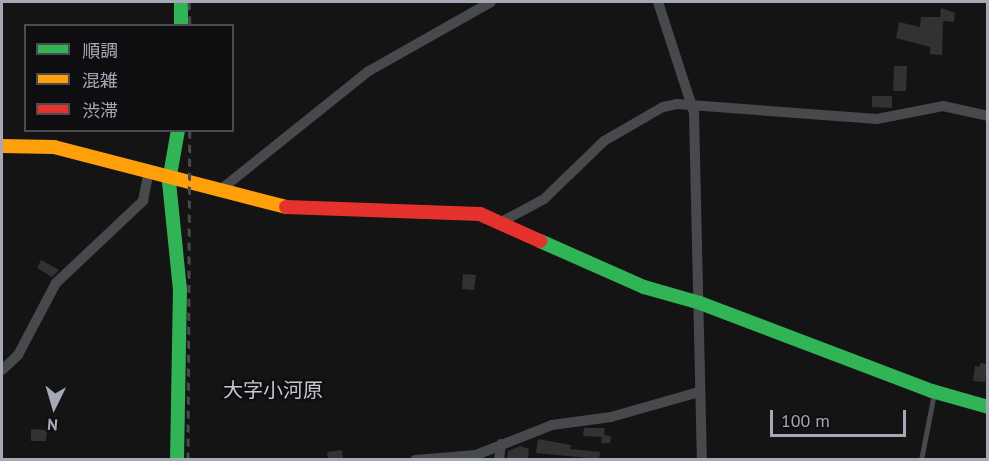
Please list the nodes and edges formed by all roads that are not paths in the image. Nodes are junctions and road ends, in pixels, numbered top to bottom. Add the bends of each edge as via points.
1 (181, 2) edge
2 (491, 2) edge
3 (658, 2) edge
4 (181, 24) edge
5 (692, 102) junction
6 (987, 116) edge
7 (178, 132) edge
8 (2, 146) edge
9 (148, 176) junction
10 (169, 181) junction
11 (219, 191) junction
12 (502, 221) junction
13 (700, 303) junction
14 (2, 369) edge
15 (699, 392) junction
16 (935, 392) junction
17 (987, 407) edge
18 (501, 444) junction
19 (471, 458) edge
20 (177, 459) edge
21 (415, 459) edge
22 (499, 459) edge
23 (702, 459) edge
24 (921, 459) edge

1 - 4 street
2 - 11 street via 369,71
3 - 5 street
5 - 6 street via 877,119 943,105
5 - 12 street via 663,107 604,141 544,199
5 - 13 street
7 - 10 street
8 - 9 street via 54,147
9 - 10 street
9 - 14 street via 143,201 56,283 18,355
10 - 11 street
10 - 20 street via 180,290
11 - 12 street via 275,207 470,211
12 - 13 street via 644,287
13 - 15 street
13 - 16 street
15 - 18 street via 611,417 552,425
15 - 23 street
16 - 17 street
16 - 24 lane
18 - 19 street
18 - 22 street
19 - 21 street

